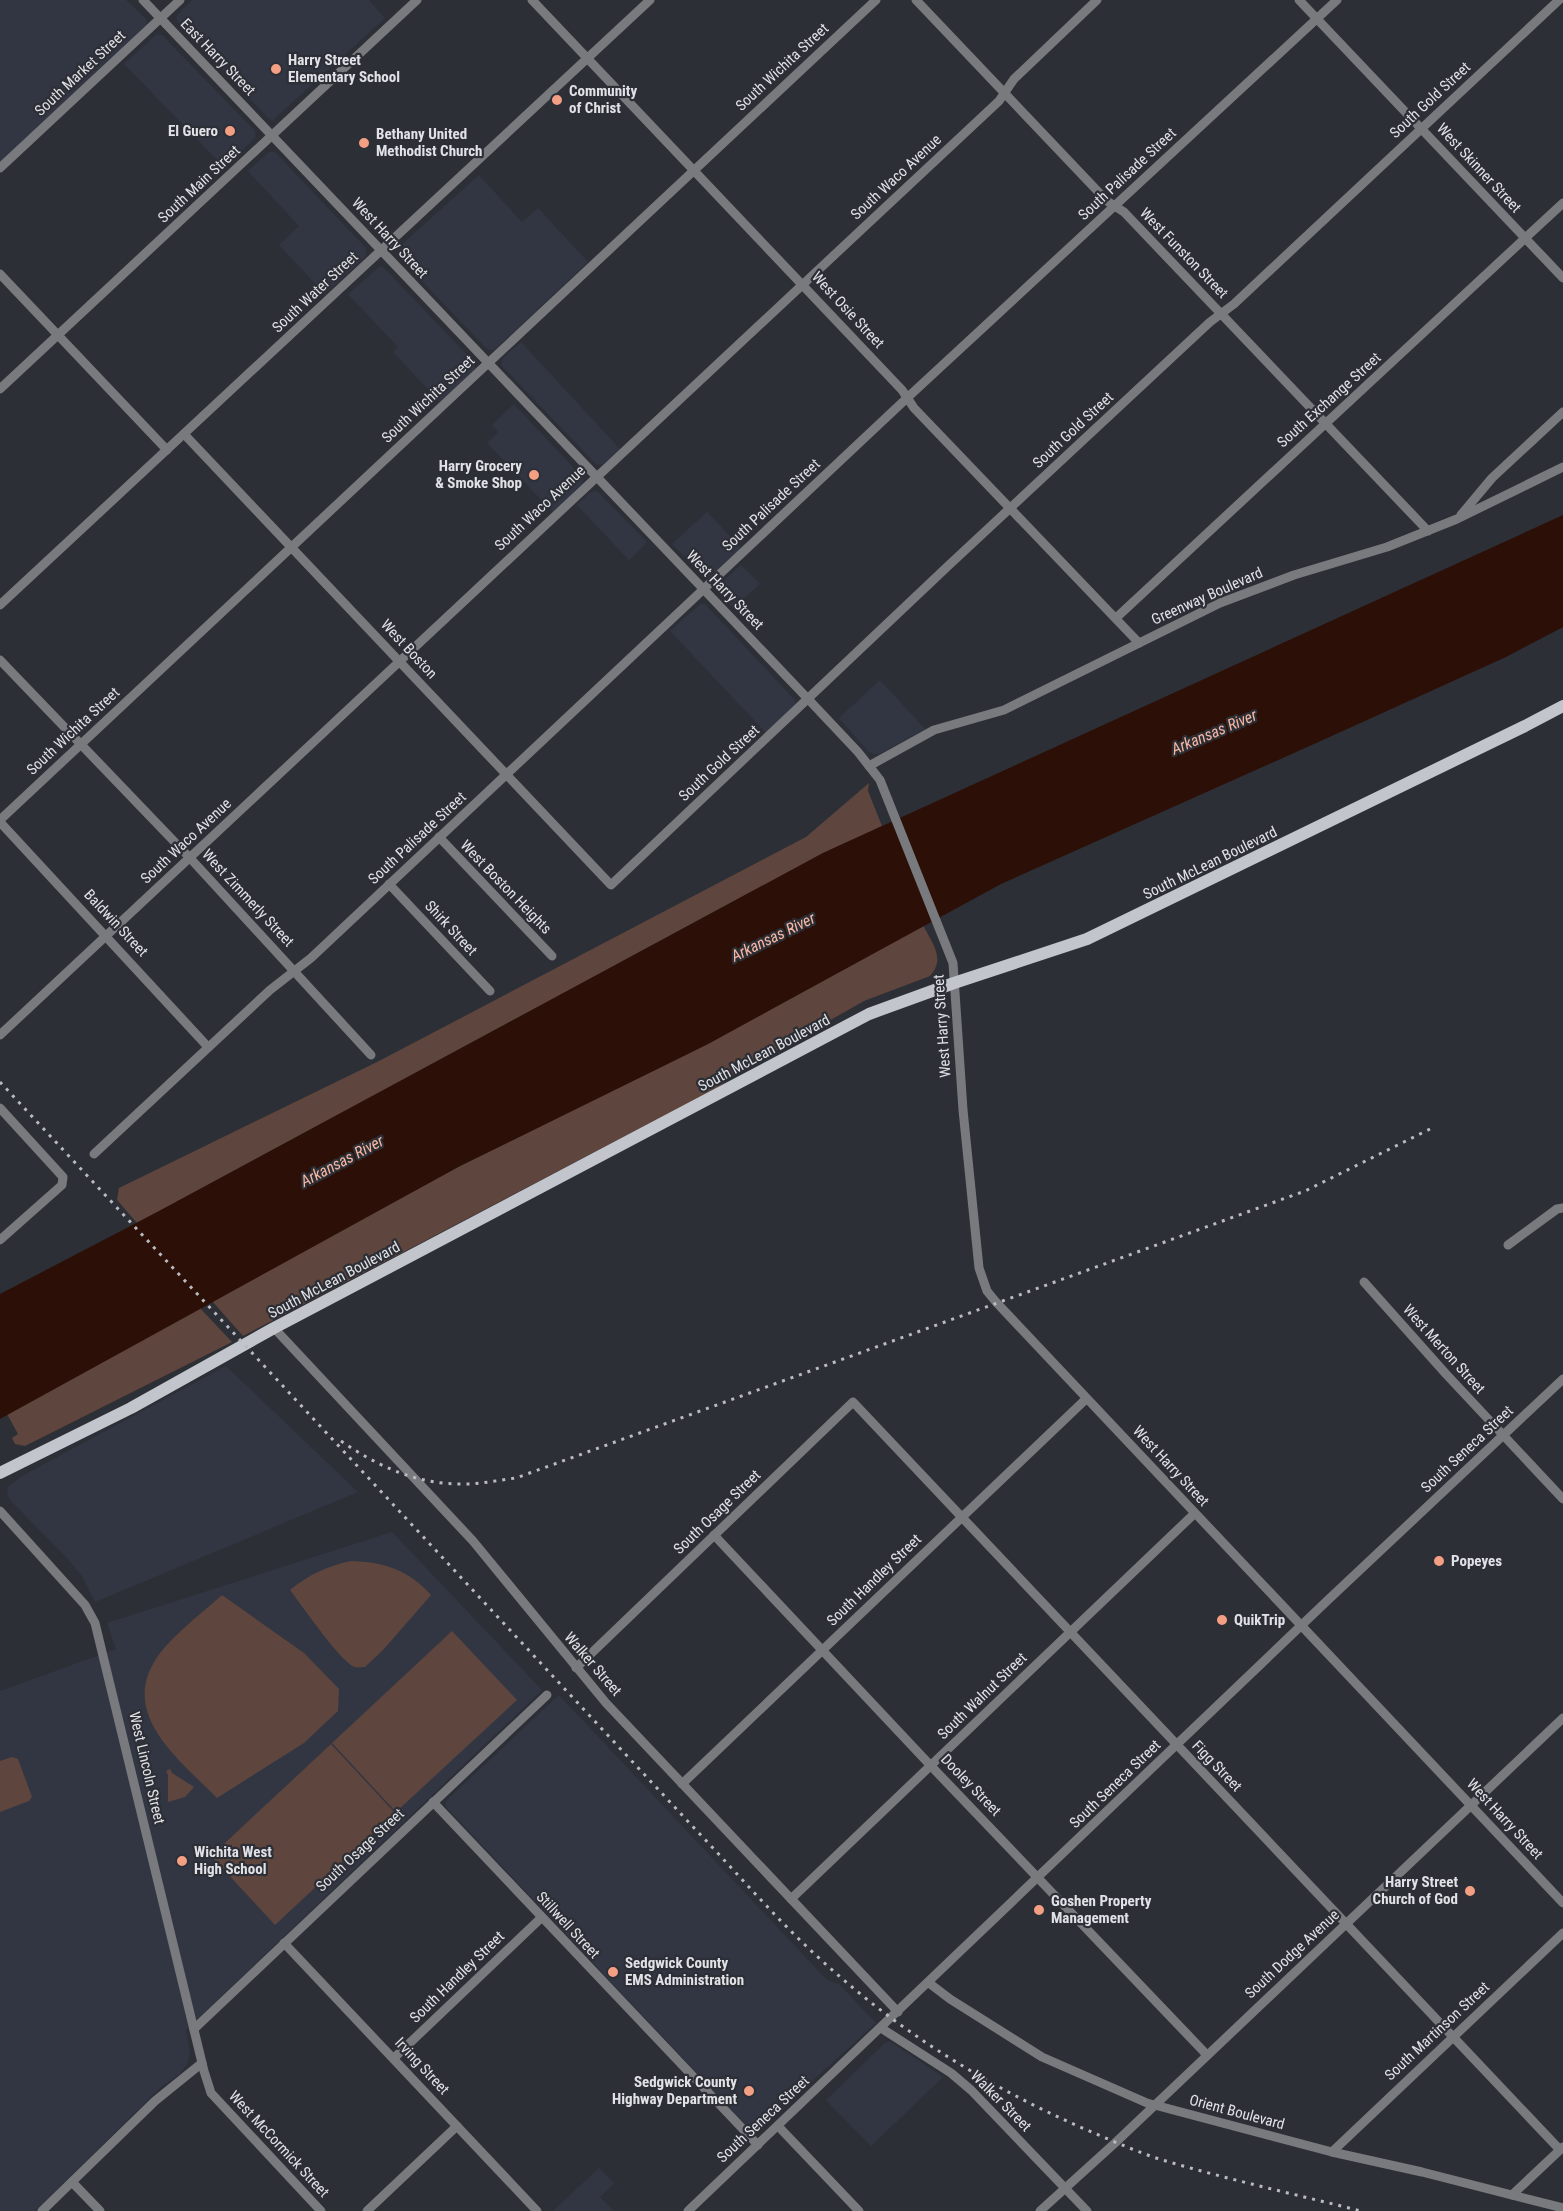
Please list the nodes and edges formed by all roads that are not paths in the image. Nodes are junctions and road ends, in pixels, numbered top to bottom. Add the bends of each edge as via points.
1 (143, 0) edge
2 (180, 0) edge
3 (417, 0) edge
4 (532, 0) edge
5 (650, 0) edge
6 (876, 0) edge
7 (916, 0) edge
8 (1097, 0) edge
9 (1299, 0) edge
10 (1337, 0) edge
11 (1559, 0) edge
12 (160, 19) junction
13 (1317, 19) junction
14 (588, 58) junction
15 (1005, 92) junction
16 (1421, 129) junction
17 (272, 135) junction
18 (0, 168) edge
19 (694, 170) junction
20 (1563, 203) edge
21 (1114, 206) junction
22 (1525, 238) junction
23 (381, 250) junction
24 (0, 274) edge
25 (1563, 278) edge
26 (803, 285) junction
27 (1221, 314) junction
28 (58, 335) junction
29 (488, 363) junction
30 (0, 389) edge
31 (907, 398) junction
32 (1563, 412) edge
33 (1327, 423) junction
34 (184, 434) junction
35 (167, 450) junction
36 (1563, 466) edge
37 (596, 476) junction
38 (1010, 508) junction
39 (1457, 519) junction
40 (1428, 531) junction
41 (292, 548) junction
42 (704, 589) junction
43 (0, 605) edge
44 (1116, 618) junction
45 (1139, 643) junction
46 (0, 660) edge
47 (400, 661) junction
48 (809, 700) junction
49 (1563, 705) edge
50 (81, 744) junction
51 (869, 766) junction
52 (506, 774) junction
53 (0, 821) edge
54 (439, 837) junction
55 (190, 858) junction
56 (389, 884) junction
57 (611, 885) joint
58 (107, 935) junction
59 (552, 956) dead end
60 (294, 970) junction
61 (954, 983) junction
62 (490, 992) dead end
63 (0, 1035) edge
64 (208, 1047) junction
65 (371, 1055) dead end
66 (0, 1108) edge
67 (94, 1154) dead end
68 (1563, 1208) edge
69 (0, 1240) edge
70 (1508, 1245) dead end
71 (1364, 1282) dead end
72 (274, 1328) junction
73 (1563, 1379) edge
74 (1086, 1399) junction
75 (853, 1402) joint
76 (1503, 1435) junction
77 (0, 1473) edge
78 (1563, 1498) edge
79 (0, 1511) edge
80 (1194, 1514) junction
81 (962, 1517) junction
82 (714, 1535) junction
83 (1302, 1625) junction
84 (1071, 1632) junction
85 (822, 1650) junction
86 (576, 1668) junction
87 (547, 1695) dead end
88 (1563, 1718) edge
89 (1176, 1746) junction
90 (931, 1766) junction
91 (682, 1784) junction
92 (433, 1802) junction
93 (1471, 1805) junction
94 (1039, 1877) junction
95 (790, 1899) junction
96 (1563, 1904) edge
97 (541, 1918) junction
98 (1347, 1923) junction
99 (1563, 1933) edge
100 (284, 1943) junction
101 (929, 1983) junction
102 (898, 2012) junction
103 (881, 2028) junction
104 (194, 2029) junction
105 (1454, 2036) junction
106 (1207, 2055) junction
107 (394, 2058) junction
108 (202, 2063) junction
109 (1154, 2105) junction
110 (457, 2126) junction
111 (778, 2126) junction
112 (758, 2145) junction
113 (1562, 2148) edge
114 (1332, 2152) junction
115 (72, 2182) junction
116 (1066, 2189) junction
117 (1512, 2195) junction
118 (1563, 2208) edge
119 (42, 2211) edge
120 (100, 2211) edge
121 (321, 2211) edge
122 (368, 2211) edge
123 (537, 2211) edge
124 (688, 2211) edge
125 (859, 2211) edge
126 (1040, 2211) edge
127 (1087, 2211) edge

1 - 12 street, East Harry Street
2 - 12 street, South Market Street
3 - 17 street, South Main Street
4 - 14 street, West Osie Street
5 - 14 street, South Water Street
6 - 19 street, South Wichita Street
7 - 15 street, West Funston Street
8 - 15 street, South Waco Avenue
9 - 13 street, West Skinner Street
10 - 13 street, South Palisade Street
11 - 16 street, South Gold Street
12 - 17 street, East Harry Street
12 - 18 street, South Market Street
13 - 16 street, West Skinner Street
13 - 21 street, South Palisade Street
14 - 19 street, West Osie Street
14 - 23 street, South Water Street
15 - 21 street, West Funston Street
15 - 26 street, South Waco Avenue
16 - 22 street, West Skinner Street
16 - 27 street, South Gold Street
17 - 23 street, West Harry Street
17 - 28 street, South Main Street
19 - 26 street, West Osie Street
19 - 29 street, South Wichita Street
20 - 22 street, South Exchange Street
21 - 27 street, West Funston Street
21 - 31 street, South Palisade Street
22 - 25 street, West Skinner Street
22 - 33 street, South Exchange Street
23 - 29 street, West Harry Street
23 - 34 street, South Water Street
24 - 28 street
26 - 31 street, West Osie Street
26 - 37 street, South Waco Avenue
27 - 33 street, West Funston Street
27 - 38 street, South Gold Street
28 - 30 street, South Main Street
28 - 35 street
29 - 37 street, West Harry Street
29 - 41 street, South Wichita Street
31 - 38 street, West Osie Street
31 - 42 street, South Palisade Street
32 - 39 street via 1492,478
33 - 40 street, West Funston Street
33 - 44 street, South Exchange Street
34 - 35 street, South Water Street
34 - 41 street, West Boston
35 - 43 street, South Water Street
36 - 39 street, Greenway Boulevard
37 - 42 street, West Harry Street
37 - 47 street, South Waco Avenue
38 - 44 street, West Osie Street
38 - 48 street, South Gold Street
39 - 40 street, Greenway Boulevard
40 - 45 street, Greenway Boulevard via 1220,603
41 - 47 street, West Boston
41 - 50 street, South Wichita Street
42 - 48 street, West Harry Street
42 - 52 street, South Palisade Street
44 - 45 street, West Osie Street
45 - 51 street, Greenway Boulevard via 1004,710 934,730
46 - 50 street, West Zimmerly Street
47 - 52 street, West Boston
47 - 55 street, South Waco Avenue
48 - 51 street, West Harry Street
48 - 57 street, South Gold Street
49 - 61 main road, South McLean Boulevard via 1087,939
50 - 53 street, South Wichita Street
50 - 55 street, West Zimmerly Street
51 - 61 street, West Harry Street via 879,780 944,939
52 - 54 street, South Palisade Street
52 - 57 street, West Boston
53 - 58 street, Baldwin Street
54 - 56 street, South Palisade Street
54 - 59 street, West Boston Heights
55 - 58 street, South Waco Avenue
55 - 60 street, West Zimmerly Street
56 - 60 street, South Palisade Street
56 - 62 street, Shirk Street
58 - 63 street, South Waco Avenue
58 - 64 street, Baldwin Street
60 - 64 street, South Palisade Street
60 - 65 street, West Zimmerly Street
61 - 72 main road, South McLean Boulevard via 869,1014
61 - 74 street, West Harry Street via 979,1268 987,1291
64 - 67 street, South Palisade Street
66 - 69 street via 63,1177 62,1185
68 - 70 street
71 - 76 street, West Merton Street
72 - 77 main road, South McLean Boulevard via 131,1408
72 - 86 street, Walker Street via 473,1541
73 - 76 street, South Seneca Street
74 - 80 street, West Harry Street
74 - 81 street, South Handley Street
75 - 81 street, Figg Street
75 - 82 street, South Osage Street
76 - 78 street, West Merton Street
76 - 83 street, South Seneca Street
79 - 104 street, West Lincoln Street via 86,1605 95,1623
80 - 83 street, West Harry Street
80 - 84 street, South Walnut Street
81 - 84 street, Figg Street
81 - 85 street, South Handley Street
82 - 85 street, Dooley Street
82 - 86 street, South Osage Street
83 - 89 street, South Seneca Street
83 - 93 street, West Harry Street
84 - 89 street, Figg Street
84 - 90 street, South Walnut Street
85 - 90 street, Dooley Street
85 - 91 street, South Handley Street
86 - 91 street, Walker Street
87 - 92 street, South Osage Street
88 - 93 street, South Dodge Avenue
89 - 94 street, South Seneca Street
89 - 98 street, Figg Street
90 - 94 street, Dooley Street
90 - 95 street, South Walnut Street
91 - 95 street, Walker Street
92 - 97 street, Stillwell Street
92 - 100 street, South Osage Street
93 - 96 street, West Harry Street
93 - 98 street, South Dodge Avenue
94 - 101 street, South Seneca Street
94 - 106 street, Dooley Street
95 - 102 street, Walker Street
97 - 107 street, South Handley Street
97 - 112 street, Stillwell Street
98 - 105 street, Figg Street
98 - 106 street, South Dodge Avenue
99 - 105 street, South Martinson Street
100 - 104 street, South Osage Street
100 - 107 street, Irving Street
101 - 102 street, South Seneca Street
101 - 109 street, Orient Boulevard via 1042,2057
102 - 103 street, South Seneca Street
103 - 111 street, South Seneca Street
103 - 116 street, Walker Street via 971,2090
104 - 108 street, West Lincoln Street
105 - 113 street, Figg Street
105 - 114 street, South Martinson Street
106 - 109 street, South Dodge Avenue
107 - 110 street, Irving Street
108 - 115 street via 155,2101
108 - 121 street, West McCormick Street via 211,2093
109 - 114 street, Orient Boulevard
109 - 116 street, South Dodge Avenue
110 - 122 street
110 - 123 street, Irving Street
111 - 112 street, South Seneca Street
111 - 125 street
112 - 124 street, South Seneca Street
113 - 117 street
114 - 117 street, Orient Boulevard
115 - 119 street
115 - 120 street
116 - 126 street, South Dodge Avenue
116 - 127 street, Walker Street
117 - 118 street, Orient Boulevard

